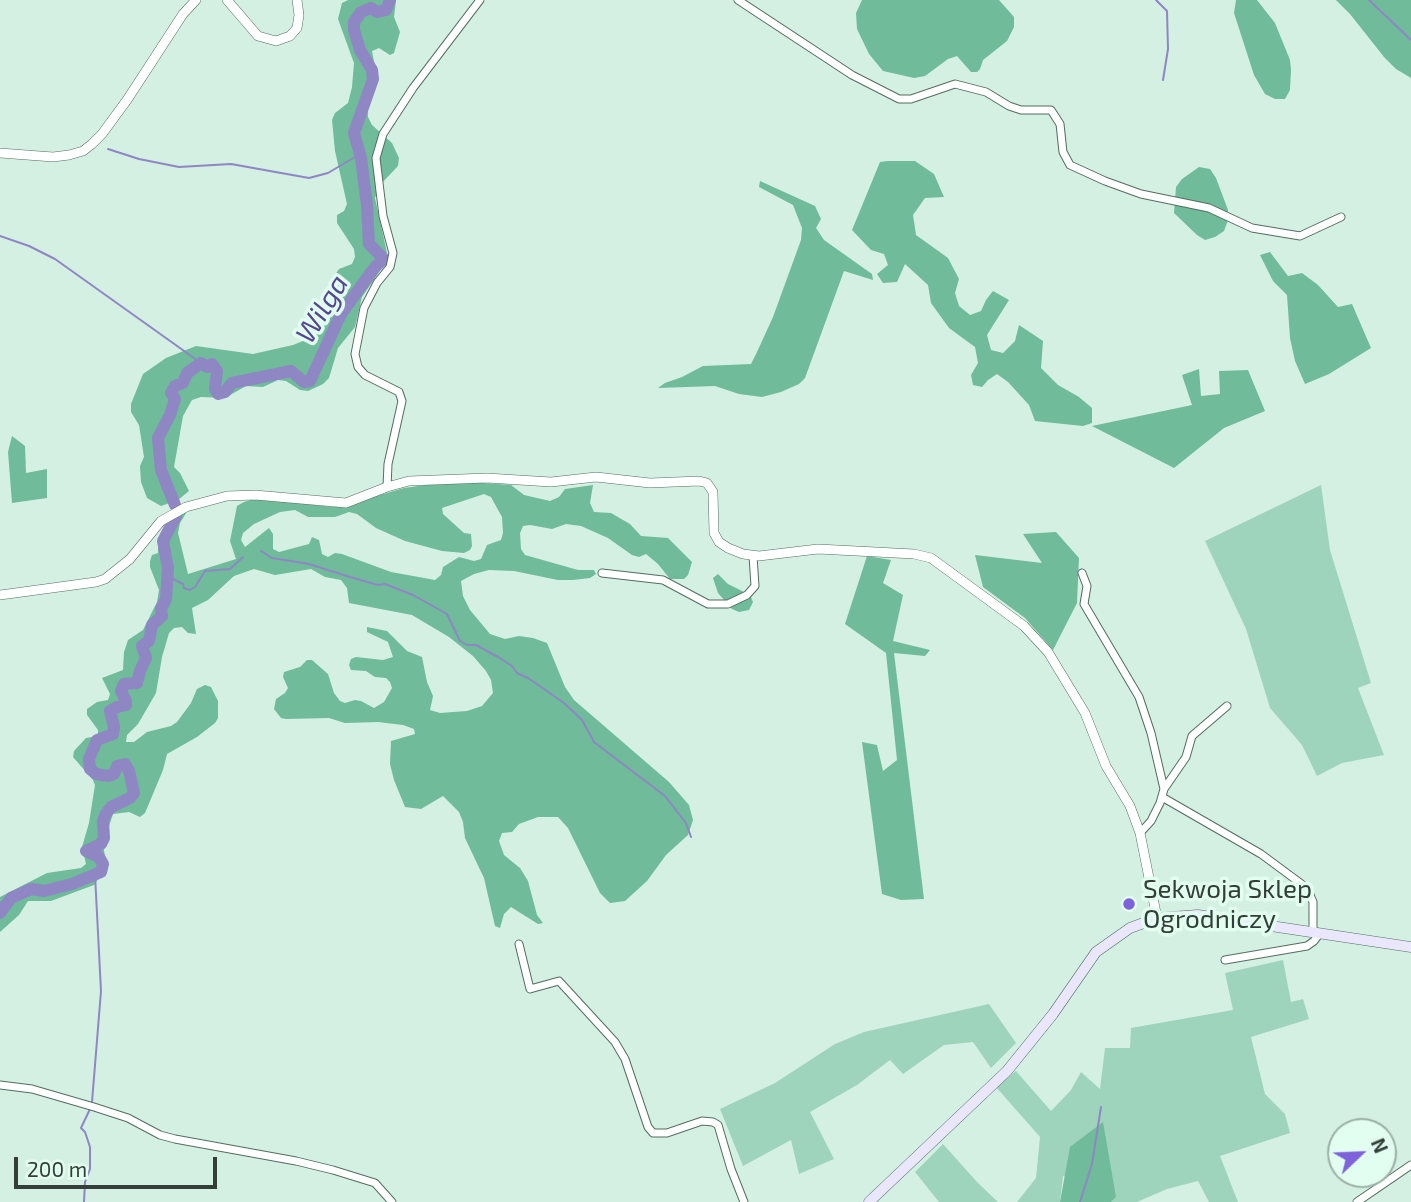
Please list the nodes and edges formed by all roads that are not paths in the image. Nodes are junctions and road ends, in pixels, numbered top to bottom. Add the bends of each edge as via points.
1 (196, 0) edge
2 (227, 0) edge
3 (297, 0) edge
4 (480, 0) edge
5 (738, 0) edge
6 (0, 153) edge
7 (1341, 217) dead end
8 (387, 487) junction
9 (753, 556) junction
10 (602, 573) dead end
11 (1082, 573) dead end
12 (0, 595) edge
13 (1227, 706) dead end
14 (1163, 793) junction
15 (1140, 832) junction
16 (1157, 918) junction
17 (1317, 933) junction
18 (519, 944) dead end
19 (1411, 947) edge
20 (1225, 960) dead end
21 (0, 1085) edge
22 (1411, 1165) edge
23 (392, 1202) edge
24 (744, 1202) edge
25 (869, 1202) edge
26 (1357, 1202) edge

1 - 6 street via 92,144 83,151 53,157
2 - 3 street via 258,36 276,41 297,28
4 - 8 street via 413,88 383,134 376,158 393,253 390,267 364,308 355,355 365,375 399,392 402,401
5 - 7 street via 852,75 899,99 955,83 1021,110 1051,110 1060,124 1063,152 1070,164 1141,194 1209,208 1252,228 1300,236
8 - 9 street via 419,480 487,478 699,481 712,488 716,538 728,548
8 - 12 street via 346,503 256,495 186,506 161,521 130,559 105,579
9 - 10 street via 755,586 728,604 708,604 663,579
9 - 15 street via 818,549 914,554 931,558 975,589 1024,626 1048,652 1085,713
11 - 14 street via 1087,586 1084,604 1145,712
13 - 14 street via 1192,736 1186,757
14 - 15 street via 1151,821
14 - 17 street via 1307,888
15 - 16 street
16 - 17 main road via 1198,915
16 - 25 main road via 1130,928 1096,952 1007,1071
17 - 19 main road
17 - 20 street via 1307,946
18 - 24 street via 530,989 559,981 615,1042 653,1133 702,1121 718,1125
21 - 23 street via 93,1107 167,1137 333,1170 375,1183
22 - 26 street

